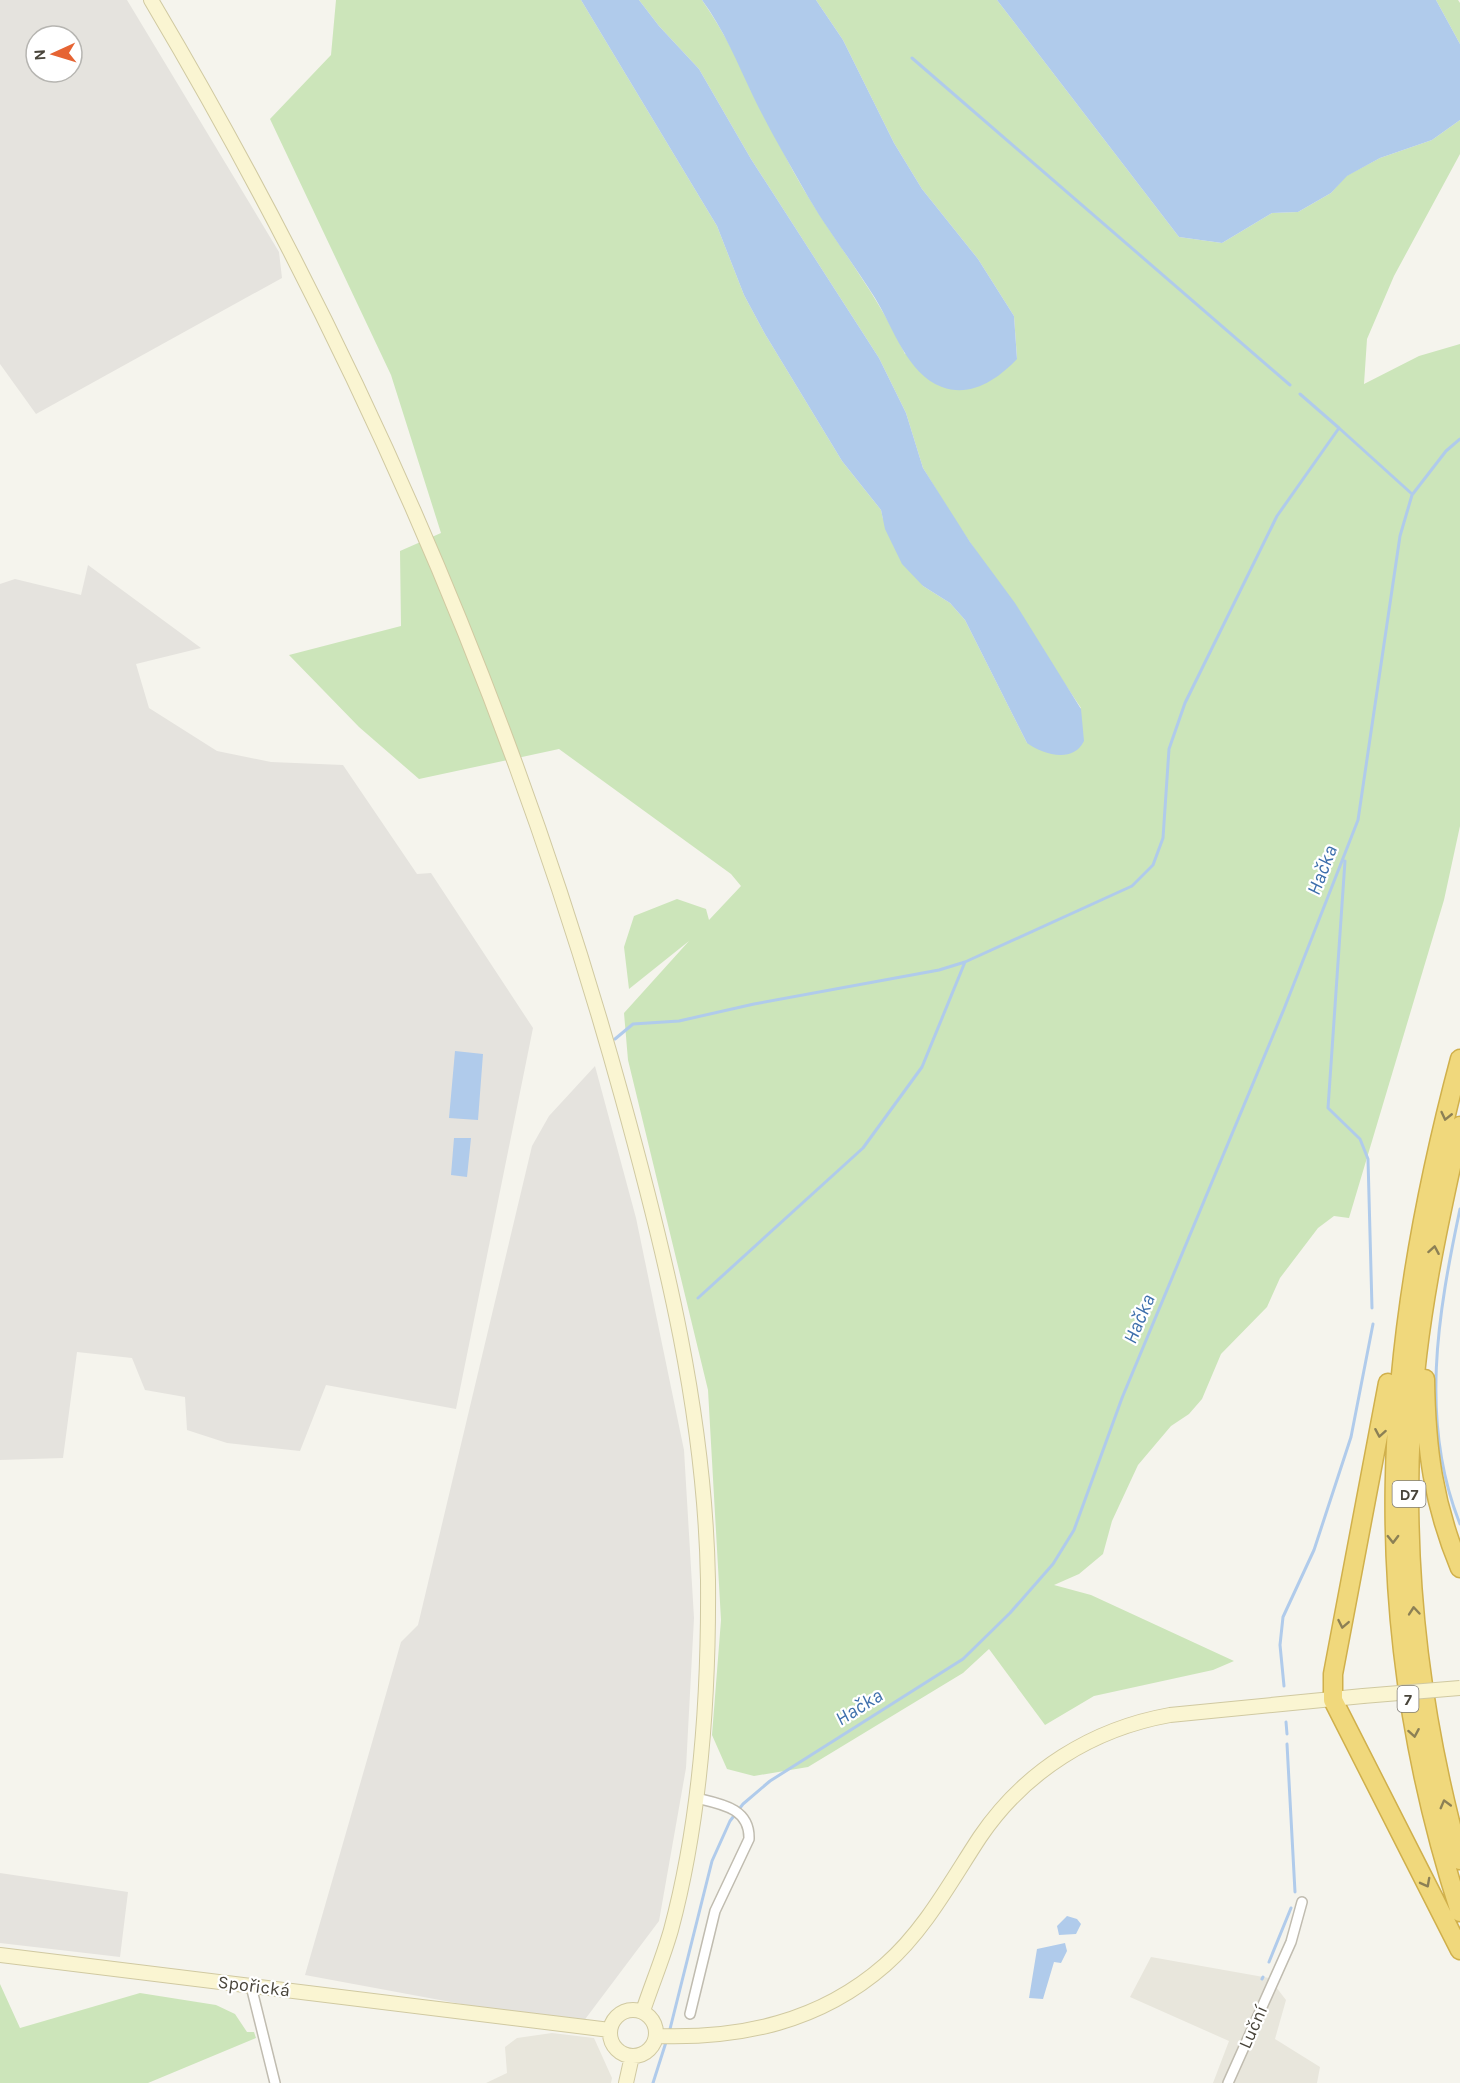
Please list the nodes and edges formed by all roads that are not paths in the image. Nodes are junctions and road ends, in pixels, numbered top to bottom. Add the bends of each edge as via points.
1 (151, 0) edge
2 (1460, 1059) edge
3 (1460, 1126) edge
4 (1421, 1275) junction
5 (1393, 1481) joint
6 (1460, 1568) edge
7 (1460, 1688) edge
8 (1333, 1700) junction
9 (696, 1798) junction
10 (1460, 1860) edge
11 (1302, 1902) dead end
12 (1460, 1912) edge
13 (1460, 1950) edge
14 (0, 1955) edge
15 (251, 1986) junction
16 (643, 2011) junction
17 (690, 2014) dead end
18 (610, 2030) junction
19 (658, 2036) junction
20 (632, 2056) junction
21 (275, 2083) edge
22 (626, 2083) edge
23 (1228, 2083) edge

1 - 9 street via 304,275 443,579 511,752 605,1036 670,1280 696,1425 708,1579 707,1665
2 -> 4 highway, D7 via 1426,1202
4 -> 3 highway, D7
4 - 5 highway, D7 via 1400,1364
4 - 6 highway via 1433,1308 1425,1378 1427,1450 1443,1521
4 -> 8 highway via 1402,1294 1372,1477 1333,1674
10 -> 4 highway, D7 via 1429,1728 1415,1622 1410,1545 1411,1424
5 -> 12 highway, 7 via 1397,1609 1413,1733
7 - 8 street, bridge
8 -> 13 highway
8 - 19 street via 1170,1715 1100,1735 1055,1761 1018,1792 982,1835 905,1944 861,1984 776,2025 728,2035
9 - 16 street via 672,1926
9 - 17 street via 728,1805 745,1819 749,1828 748,1839 715,1911
11 - 23 street, Luční via 1291,1942
14 - 15 street, Spořická
15 - 18 street, Spořická
15 - 21 street
16 - 18 street via 630,2009 619,2014
16 - 19 street via 654,2022
18 - 20 street via 615,2048
19 - 20 street via 645,2053
20 - 22 street

